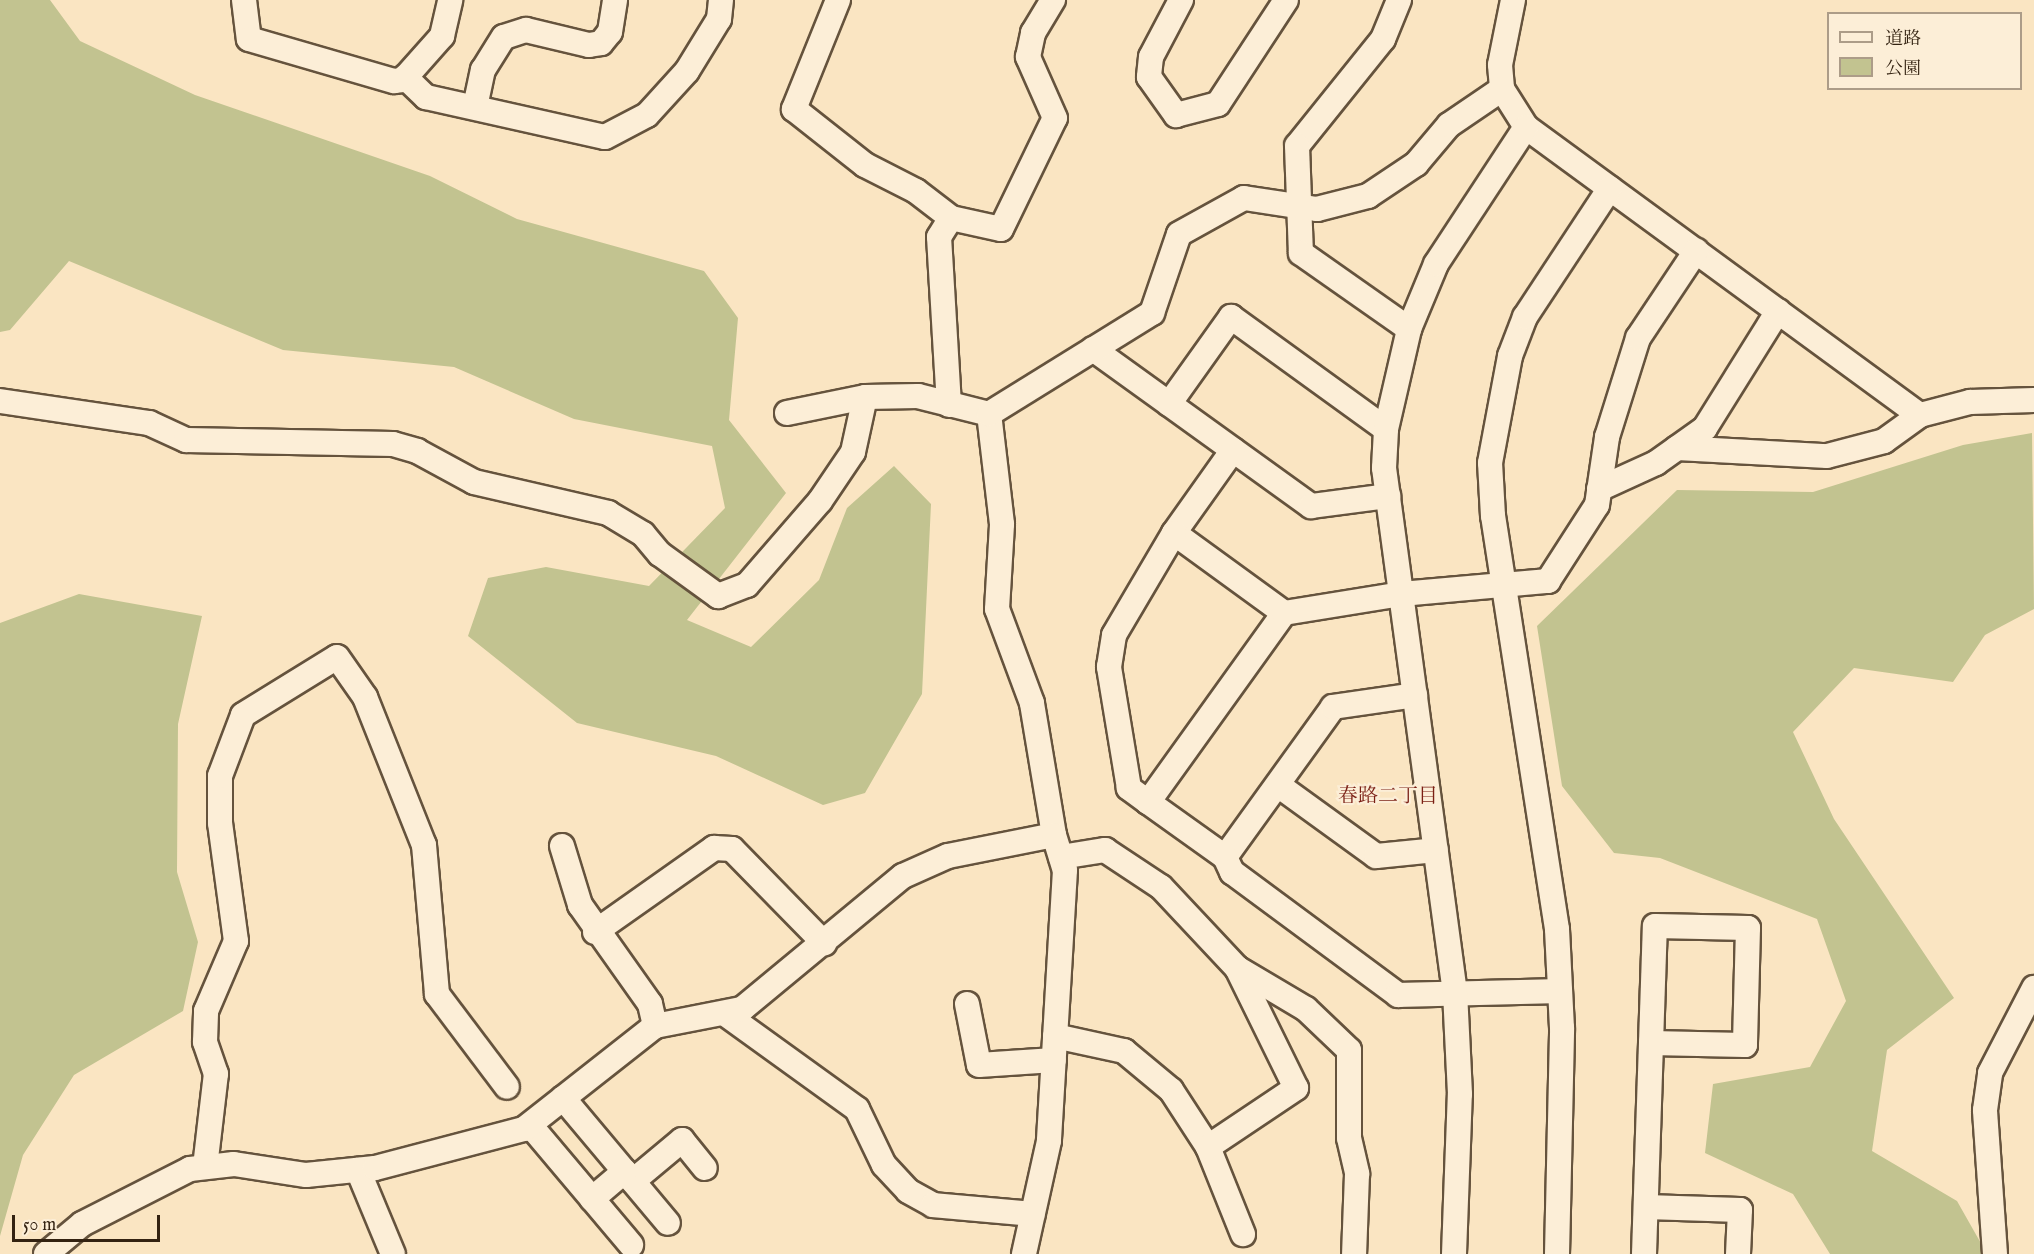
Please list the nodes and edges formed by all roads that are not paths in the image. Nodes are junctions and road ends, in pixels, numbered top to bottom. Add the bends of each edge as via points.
1 (243, 0) edge
2 (450, 0) edge
3 (615, 0) edge
4 (721, 0) edge
5 (838, 0) edge
6 (1053, 0) edge
7 (1181, 0) edge
8 (1287, 0) edge
9 (1399, 0) edge
10 (1513, 0) edge
11 (405, 77) junction
12 (1502, 89) junction
13 (475, 107) junction
14 (1526, 127) junction
15 (1610, 188) junction
16 (1299, 206) junction
17 (951, 218) junction
18 (1696, 251) junction
19 (1778, 311) junction
20 (1409, 329) junction
21 (1093, 349) junction
22 (865, 397) junction
23 (2034, 400) edge
24 (0, 401) edge
25 (1169, 404) junction
26 (949, 405) junction
27 (787, 413) dead end
28 (989, 414) junction
29 (1920, 415) junction
30 (1386, 429) junction
31 (1677, 448) junction
32 (1233, 450) junction
33 (1599, 489) junction
34 (1388, 496) junction
35 (1174, 533) junction
36 (1504, 585) junction
37 (1401, 594) junction
38 (1284, 613) junction
39 (1415, 695) junction
40 (1278, 785) junction
41 (1148, 802) junction
42 (562, 846) dead end
43 (1058, 846) junction
44 (1436, 850) junction
45 (1225, 857) junction
46 (595, 932) junction
47 (824, 943) junction
48 (1237, 968) junction
49 (2034, 988) edge
50 (1560, 991) junction
51 (1455, 993) junction
52 (967, 1004) dead end
53 (723, 1013) junction
54 (655, 1026) junction
55 (1651, 1042) junction
56 (1054, 1048) junction
57 (507, 1087) dead end
58 (563, 1098) junction
59 (530, 1125) junction
60 (1208, 1147) junction
61 (205, 1167) junction
62 (705, 1168) dead end
63 (358, 1170) junction
64 (629, 1176) junction
65 (592, 1199) junction
66 (1646, 1207) junction
67 (1033, 1214) junction
68 (668, 1223) dead end
69 (1243, 1234) dead end
70 (631, 1245) dead end
71 (387, 1252) edge
72 (46, 1254) edge
73 (1024, 1254) edge
74 (1354, 1254) edge
75 (1454, 1254) edge
76 (1557, 1254) edge
77 (1644, 1254) edge
78 (1738, 1254) edge
79 (1995, 1254) edge

1 - 11 street via 249,39 394,81
2 - 11 street via 442,36
3 - 13 street via 610,32 601,43 589,45 526,30 504,37 483,70
4 - 13 street via 719,20 687,71 647,115 605,137
5 - 17 street via 794,109 865,165 916,191
6 - 17 street via 1033,33 1028,57 1055,118 1001,229
7 - 8 street via 1151,57 1149,77 1176,115 1218,104
9 - 16 street via 1383,39 1297,146
10 - 12 street via 1500,65
11 - 13 street via 426,97
12 - 14 street
12 - 16 street via 1449,125 1416,164 1368,196 1317,209
14 - 15 street
14 - 20 street via 1453,233
15 - 18 street
15 - 36 street via 1525,317 1510,356 1490,463
16 - 20 street via 1301,253
16 - 21 street via 1244,198 1179,234 1152,313
17 - 26 street via 939,237
18 - 19 street
18 - 33 street via 1638,339 1622,376
19 - 29 street
19 - 31 street via 1704,428
20 - 30 street
21 - 25 street
21 - 28 street
22 - 24 street via 853,452 820,501 747,585 718,596 660,554 643,534 608,513 474,482 393,444 186,440 148,423
22 - 26 street via 918,396
22 - 27 street
23 - 29 street via 1970,402
25 - 30 street via 1231,317
25 - 32 street
26 - 28 street
28 - 43 street via 1002,524 997,609 1032,703
29 - 31 street via 1884,441 1827,456
30 - 34 street
31 - 33 street
32 - 34 street via 1311,506
32 - 35 street
33 - 36 street via 1597,505 1548,581
34 - 37 street
35 - 38 street
35 - 41 street via 1114,635 1109,667 1129,788
36 - 37 street
36 - 50 street via 1553,901
37 - 38 street
37 - 39 street
38 - 41 street
39 - 40 street via 1334,707
39 - 44 street
40 - 44 street via 1376,856
40 - 45 street
41 - 45 street
42 - 46 street via 579,905
43 - 47 street via 948,856 903,876
43 - 48 street via 1104,850 1161,887
43 - 56 street via 1065,870
44 - 51 street
45 - 51 street via 1232,872 1398,995
46 - 47 street via 714,849 732,849
46 - 54 street via 650,1004
47 - 53 street via 742,1009
48 - 60 street via 1296,1088
48 - 74 street via 1306,1009 1349,1050 1349,1138 1357,1174
49 - 79 street via 1990,1073 1985,1110
50 - 51 street
50 - 76 street
51 - 75 street via 1460,1094
52 - 56 street via 979,1065
53 - 54 street
53 - 67 street via 857,1109 884,1165 908,1191 933,1205
54 - 58 street
55 - 55 street via 1745,1045 1748,928 1655,926
55 - 66 street
56 - 60 street via 1124,1051 1171,1090
56 - 67 street via 1049,1141
57 - 61 street via 437,994 424,845 365,697 336,657 243,715 220,776 220,823 236,941 206,1011 205,1042 216,1074
58 - 59 street
58 - 64 street
59 - 63 street
59 - 65 street
60 - 69 street
61 - 63 street via 234,1164 306,1174
61 - 72 street via 190,1169 82,1224
62 - 64 street via 682,1140
63 - 71 street
64 - 65 street
64 - 68 street
65 - 70 street
66 - 77 street
66 - 78 street via 1740,1210
67 - 73 street

